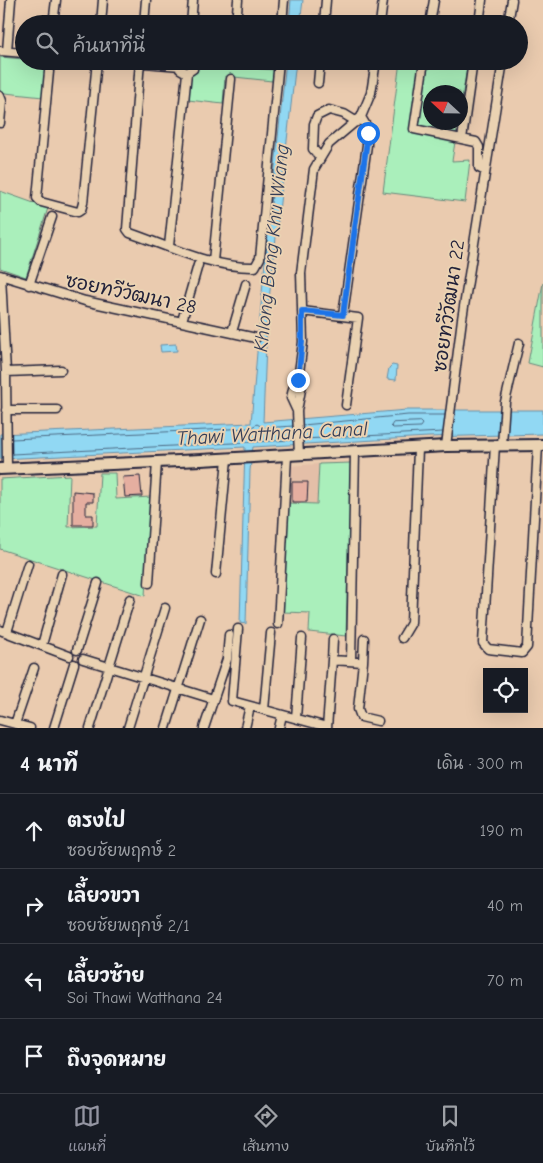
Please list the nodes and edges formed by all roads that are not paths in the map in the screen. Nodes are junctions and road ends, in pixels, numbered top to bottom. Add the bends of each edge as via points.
1 (11, 0) edge
2 (56, 0) edge
3 (103, 0) edge
4 (146, 0) edge
5 (193, 0) edge
6 (238, 0) edge
7 (284, 0) edge
8 (326, 0) edge
9 (383, 0) edge
10 (434, 0) edge
11 (482, 0) edge
12 (512, 0) edge
13 (54, 15) edge
14 (102, 15) edge
15 (145, 15) edge
16 (192, 15) edge
17 (237, 15) edge
18 (283, 15) edge
19 (325, 15) edge
20 (381, 15) edge
21 (432, 15) edge
22 (480, 15) edge
23 (510, 15) edge
24 (3, 51) edge
25 (49, 70) edge
26 (96, 70) edge
27 (139, 70) edge
28 (181, 70) edge
29 (192, 70) edge
30 (278, 70) edge
31 (319, 70) edge
32 (375, 70) edge
33 (423, 70) edge
34 (472, 70) edge
35 (502, 70) edge
36 (186, 74) junction
37 (231, 79) dead end
38 (318, 83) dead end
39 (0, 96) edge
40 (359, 119) junction
41 (0, 123) edge
42 (462, 139) junction
43 (320, 157) junction
44 (485, 171) junction
45 (52, 217) dead end
46 (169, 246) junction
47 (213, 261) junction
48 (198, 265) dead end
49 (0, 276) edge
50 (246, 284) dead end
51 (28, 285) junction
52 (302, 311) junction
53 (343, 315) junction
54 (182, 321) junction
55 (2, 325) edge
56 (232, 332) junction
57 (256, 338) dead end
58 (519, 343) dead end
59 (61, 370) dead end
60 (6, 372) junction
61 (346, 405) dead end
62 (6, 410) junction
63 (57, 410) dead end
64 (446, 441) junction
65 (500, 442) junction
66 (540, 445) edge
67 (418, 449) junction
68 (355, 452) junction
69 (299, 455) junction
70 (286, 456) junction
71 (227, 459) junction
72 (157, 462) junction
73 (4, 468) edge
74 (28, 564) dead end
75 (62, 574) dead end
76 (216, 574) dead end
77 (98, 583) dead end
78 (150, 583) dead end
79 (130, 599) dead end
80 (166, 608) dead end
81 (200, 619) dead end
82 (278, 624) dead end
83 (238, 629) dead end
84 (3, 631) edge
85 (270, 633) dead end
86 (228, 635) dead end
87 (302, 638) dead end
88 (402, 638) dead end
89 (333, 639) dead end
90 (364, 639) dead end
91 (42, 644) junction
92 (77, 650) junction
93 (69, 656) junction
94 (82, 659) junction
95 (332, 660) junction
96 (351, 661) junction
97 (363, 662) junction
98 (74, 664) junction
99 (110, 666) junction
100 (34, 668) dead end
101 (144, 677) junction
102 (180, 689) junction
103 (213, 699) junction
104 (250, 706) junction
105 (264, 710) junction
106 (282, 715) junction
107 (296, 718) junction
108 (0, 720) edge
109 (378, 721) dead end
110 (15, 724) junction
111 (312, 726) edge
112 (30, 728) edge
113 (54, 728) edge
114 (90, 728) edge
115 (128, 728) edge
116 (166, 728) edge
117 (204, 728) edge
118 (245, 728) edge
119 (279, 728) edge
120 (327, 728) edge

1 - 24 street
2 - 13 street
3 - 14 street
4 - 15 street
5 - 16 street
6 - 17 street
7 - 18 street
8 - 19 street
9 - 20 street
10 - 21 street
11 - 22 street
12 - 23 street
25 - 26 street via 37,198 78,212 83,204
27 - 46 street via 127,229 130,233
28 - 36 street
29 - 36 street
30 - 47 street via 260,258 255,267
31 - 38 street
32 - 40 street via 371,93
33 - 42 street via 414,129
34 - 42 street
35 - 44 street, ซอยทวีวัฒนา 22
36 - 46 street
37 - 47 street
39 - 41 street
40 - 43 street via 329,144
40 - 43 street via 329,110 317,116 313,149
40 - 53 street via 367,127 367,145
42 - 44 street via 478,144 479,168
43 - 52 street via 314,169 301,273
44 - 64 street, ซอยทวีวัฒนา 22
45 - 51 street
46 - 47 street
48 - 54 street
49 - 51 street, ซอยทวีวัฒนา 28
49 - 55 street, ซอยทวีวัฒนา 28
50 - 56 street
51 - 54 street, ซอยทวีวัฒนา 28 via 94,303
52 - 53 street
52 - 69 street via 298,380 302,384 297,414
53 - 61 street via 358,318
54 - 56 street, ซอยทวีวัฒนา 28
55 - 60 street, ซอยทวีวัฒนา 28
56 - 57 street, ซอยทวีวัฒนา 28
58 - 65 street via 505,402
59 - 60 street
60 - 62 street, ซอยทวีวัฒนา 28
62 - 63 street
62 - 73 street, ซอยทวีวัฒนา 28 via 7,454
64 - 65 main road
64 - 67 main road
65 - 66 main road
65 - 66 street via 483,643 488,649 522,653 527,647
67 - 68 main road
67 - 88 street via 411,623
68 - 69 main road
68 - 96 street via 354,637
69 - 70 main road
70 - 71 main road
70 - 82 street
71 - 72 main road
71 - 76 street
72 - 73 main road
72 - 78 street
74 - 84 street
75 - 91 street
77 - 92 street
79 - 99 street
80 - 101 street
81 - 102 street
83 - 104 street via 232,701
84 - 91 street
85 - 105 street
86 - 103 street via 227,659
87 - 107 street
89 - 95 street
90 - 97 street
91 - 93 street
92 - 93 street via 70,652
92 - 94 street
93 - 98 street
94 - 98 street
94 - 99 street
95 - 96 street
95 - 120 street
96 - 97 street
97 - 109 street via 358,709 361,717
98 - 113 street
99 - 101 street
99 - 114 street
100 - 110 street
101 - 102 street
101 - 115 street
102 - 103 street
102 - 116 street
103 - 117 street
104 - 105 street
104 - 118 street
105 - 106 street
106 - 107 street
106 - 119 street
107 - 111 street
108 - 110 street
110 - 112 street
111 - 120 street

